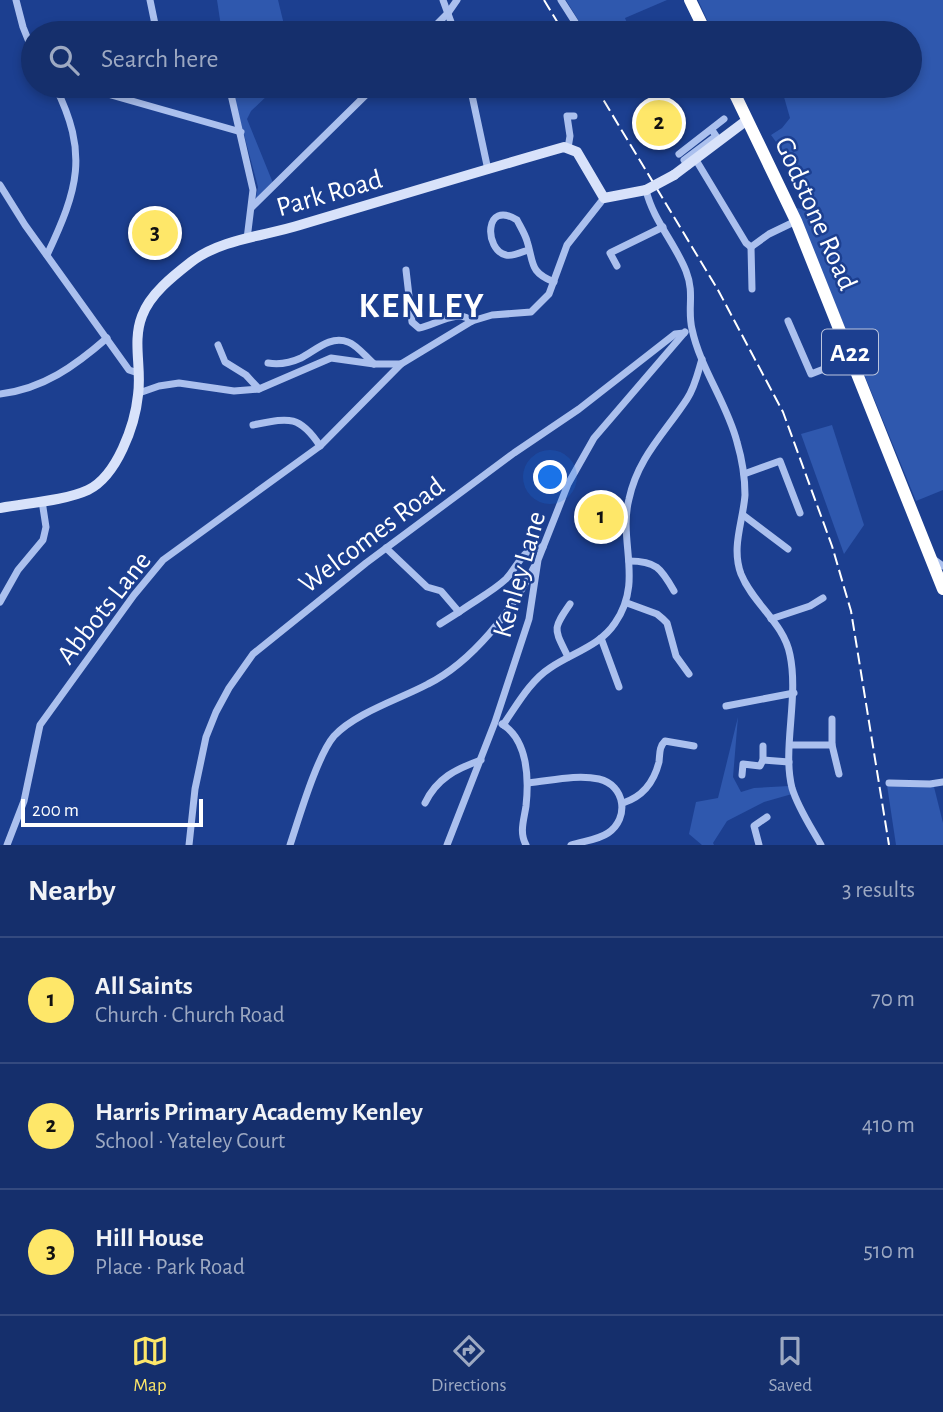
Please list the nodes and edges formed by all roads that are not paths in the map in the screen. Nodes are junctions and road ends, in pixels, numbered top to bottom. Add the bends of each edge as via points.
1 (16, 0) edge
2 (150, 0) edge
3 (443, 0) edge
4 (457, 0) edge
5 (561, 0) edge
6 (691, 0) edge
7 (448, 13) junction
8 (21, 21) edge
9 (154, 21) edge
10 (440, 21) edge
11 (451, 21) edge
12 (574, 21) edge
13 (701, 21) edge
14 (60, 98) edge
15 (122, 98) edge
16 (232, 98) edge
17 (362, 98) edge
18 (473, 98) edge
19 (737, 98) edge
20 (567, 116) dead end
21 (724, 119) dead end
22 (747, 120) junction
23 (712, 130) junction
24 (241, 132) junction
25 (568, 148) junction
26 (678, 154) dead end
27 (692, 163) junction
28 (488, 170) junction
29 (0, 185) edge
30 (646, 190) junction
31 (604, 198) junction
32 (251, 207) junction
33 (796, 221) junction
34 (663, 227) junction
35 (247, 239) junction
36 (751, 247) junction
37 (528, 250) junction
38 (47, 255) junction
39 (617, 266) dead end
40 (406, 270) dead end
41 (554, 282) junction
42 (752, 289) dead end
43 (472, 321) junction
44 (788, 321) dead end
45 (691, 328) junction
46 (684, 333) junction
47 (107, 338) junction
48 (218, 345) dead end
49 (702, 358) junction
50 (852, 358) junction
51 (268, 363) dead end
52 (374, 364) junction
53 (401, 364) junction
54 (138, 373) junction
55 (259, 389) junction
56 (139, 393) junction
57 (0, 394) edge
58 (253, 425) dead end
59 (320, 446) junction
60 (744, 474) junction
61 (41, 501) junction
62 (0, 508) edge
63 (800, 513) dead end
64 (743, 515) junction
65 (543, 547) junction
66 (386, 548) junction
67 (788, 549) dead end
68 (931, 558) junction
69 (538, 560) junction
70 (629, 561) junction
71 (943, 566) edge
72 (943, 590) edge
73 (674, 591) dead end
74 (823, 597) dead end
75 (0, 602) edge
76 (627, 603) junction
77 (570, 604) dead end
78 (459, 612) junction
79 (771, 619) junction
80 (440, 624) dead end
81 (601, 638) junction
82 (568, 657) junction
83 (689, 674) dead end
84 (619, 687) dead end
85 (794, 693) junction
86 (726, 706) dead end
87 (832, 719) dead end
88 (495, 722) junction
89 (503, 725) junction
90 (790, 744) junction
91 (832, 745) junction
92 (694, 746) dead end
93 (763, 746) dead end
94 (481, 760) junction
95 (763, 760) junction
96 (789, 762) junction
97 (838, 774) dead end
98 (742, 775) dead end
99 (943, 782) edge
100 (528, 783) junction
101 (889, 783) dead end
102 (425, 803) dead end
103 (622, 803) junction
104 (767, 817) dead end
105 (7, 845) edge
106 (189, 845) edge
107 (290, 845) edge
108 (447, 845) edge
109 (526, 845) edge
110 (571, 845) edge
111 (759, 845) edge
112 (821, 845) edge

1 - 8 street
2 - 9 street
3 - 7 street
4 - 7 street
5 - 12 street
6 - 13 highway
7 - 10 street
7 - 11 street
14 - 38 street via 73,127 77,155 72,191
15 - 24 street
16 - 24 street
17 - 32 street
18 - 28 street
19 - 22 highway, Godstone Road / A22
20 - 25 street
21 - 23 street
22 - 27 street
22 - 33 highway, Godstone Road / A22
23 - 26 street
23 - 27 street via 716,136 684,160
24 - 32 street via 253,190
25 - 28 street, Park Road
25 - 31 street via 577,152
27 - 30 street, bridge
27 - 36 street
28 - 35 street, Park Road
29 - 38 street
30 - 31 street
30 - 34 street
31 - 41 street via 567,245
32 - 35 street
33 - 36 street
33 - 50 highway, Godstone Road / A22
34 - 39 street via 610,253
34 - 45 street via 686,269
35 - 54 street, Park Road via 203,253 146,305 138,326
36 - 42 street
37 - 37 street via 517,220 506,215 494,218 489,229 498,250 508,256
37 - 41 street via 537,274
38 - 47 street
40 - 43 street via 412,322 419,328 458,315
41 - 43 street via 531,312
43 - 53 street, Abbots Lane
44 - 50 street via 811,374
45 - 46 street, Kenley Lane
45 - 49 street
46 - 65 street, Kenley Lane via 594,438 568,484
46 - 66 street, Welcomes Road via 675,334
47 - 54 street via 129,370
47 - 57 street via 61,374 39,385
48 - 55 street via 225,362
49 - 60 street via 728,414
49 - 70 street via 688,398 660,433 638,472 627,512
50 - 68 highway, Godstone Road / A22
51 - 52 street via 281,365 340,341 349,342
52 - 53 street
52 - 55 street via 331,358
53 - 59 street, Abbots Lane
54 - 56 street, Park Road
55 - 56 street via 234,391 179,383
56 - 61 street via 117,459 101,481 77,494
58 - 59 street via 293,420 307,428
59 - 105 street, Abbots Lane via 163,560 123,609 40,725 24,801
60 - 63 street via 780,461
60 - 64 street
61 - 62 street
61 - 75 street via 46,527 43,540
64 - 67 street
64 - 79 street via 736,550 742,574
65 - 69 street, Kenley Lane
65 - 78 street via 534,548 506,579
66 - 78 street via 427,587 441,591
66 - 106 street, Welcomes Road via 243,665 206,737
68 - 71 street
68 - 72 highway, Godstone Road / A22
69 - 88 street, Kenley Lane via 529,619
69 - 107 street via 493,630 446,674 352,721 335,735 322,756
70 - 73 street via 654,565
70 - 76 street
74 - 79 street
76 - 81 street
76 - 83 street via 657,614 667,623 676,656
77 - 82 street via 556,632
78 - 80 street
79 - 85 street via 788,647
81 - 82 street
81 - 84 street
82 - 89 street via 531,685
85 - 86 street
85 - 90 street
87 - 91 street
88 - 89 street
88 - 94 street, Kenley Lane
89 - 100 street via 522,750
90 - 91 street
90 - 96 street
91 - 97 street
92 - 103 street via 665,741 650,784
93 - 95 street
94 - 102 street via 453,771 432,789
94 - 108 street, Kenley Lane
95 - 96 street
95 - 98 street via 760,766 743,764
96 - 112 street via 792,788
99 - 101 street
100 - 103 street via 596,779 611,783
100 - 109 street via 522,832
103 - 110 street via 620,817 608,833
104 - 111 street via 754,826

